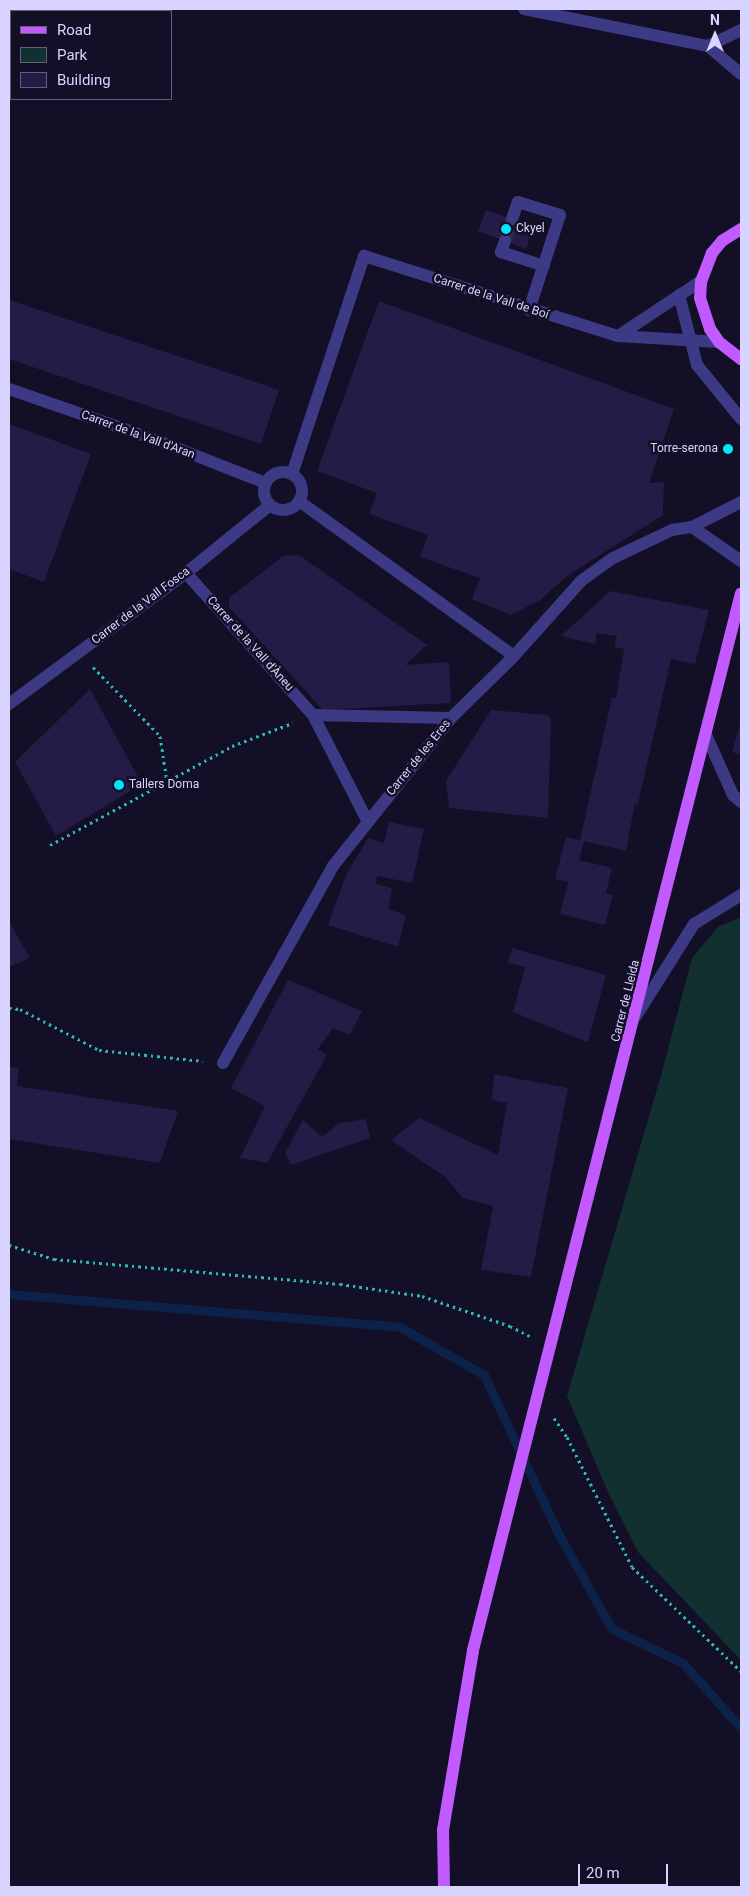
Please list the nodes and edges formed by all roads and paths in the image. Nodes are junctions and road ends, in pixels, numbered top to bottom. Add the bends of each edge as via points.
1 (524, 9) edge
2 (741, 30) edge
3 (708, 46) junction
4 (741, 74) edge
5 (512, 219) tunnel mouth
6 (739, 228) edge
7 (505, 241) dead end
8 (544, 266) junction
9 (701, 281) junction
10 (679, 295) junction
11 (529, 310) junction
12 (618, 336) junction
13 (689, 340) junction
14 (719, 342) junction
15 (741, 359) edge
16 (9, 389) edge
17 (741, 419) edge
18 (292, 474) junction
19 (266, 483) junction
20 (299, 501) junction
21 (741, 502) edge
22 (270, 505) junction
23 (692, 527) junction
24 (741, 561) edge
25 (186, 573) junction
26 (741, 593) edge
27 (78, 653) junction
28 (514, 656) junction
29 (9, 704) edge
30 (313, 715) junction
31 (451, 718) junction
32 (707, 737) junction
33 (168, 781) junction
34 (741, 802) edge
35 (368, 822) junction
36 (50, 845) dead end
37 (741, 895) edge
38 (9, 1008) edge
39 (636, 1016) junction
40 (223, 1063) joint
41 (9, 1245) edge
42 (551, 1347) junction
43 (538, 1394) junction
44 (741, 1671) edge
45 (444, 1887) edge

1 - 3 street
2 - 3 street
3 - 4 street
5 - 8 street via 518,202 560,215
6 - 9 main road via 712,253
7 - 8 street via 501,252
8 - 11 street
9 - 10 street
9 - 14 main road via 703,314
10 - 12 street
10 - 13 street
11 - 12 street, Carrer de la Vall de Boí
11 - 18 street, Carrer de la Vall de Boí via 364,256
12 - 13 street, Carrer de la Vall de Boí
13 - 14 street, Carrer de la Vall de Boí
13 - 17 street via 696,365
14 - 15 main road
16 - 19 street, Carrer de la Vall d'Aran via 156,440
18 - 19 street via 277,473
18 - 20 street via 300,483
19 - 22 street via 265,495
20 - 22 street via 286,510
20 - 28 street
21 - 23 street, Carrer de les Eres
22 - 25 street, Carrer de la Vall Fosca
23 - 24 street
23 - 28 street, Carrer de les Eres via 672,530 613,558 580,581
25 - 27 street, Carrer de la Vall Fosca
25 - 30 street, Carrer de la Vall d'Àneu
26 - 32 main road, Carrer de Lleida
27 - 29 street, Carrer de la Vall Fosca
27 - 33 path via 160,736
28 - 31 street, Carrer de les Eres
30 - 31 street
30 - 33 path via 232,746
30 - 35 street, Carrer de la Vall d'Àneu
31 - 35 street, Carrer de les Eres
32 - 34 street via 733,794
32 - 39 main road, Carrer de Lleida
33 - 36 path
35 - 40 street, Carrer de les Eres via 333,866
37 - 39 street via 694,924
38 - 40 path via 20,1009 99,1050
39 - 42 main road, Carrer de Lleida
41 - 42 path via 54,1259 340,1284 422,1296 510,1326
42 - 43 main road, Carrer de Lleida
43 - 44 path via 567,1438 632,1567
43 - 45 main road, Carrer de Lleida via 471,1660 443,1830

